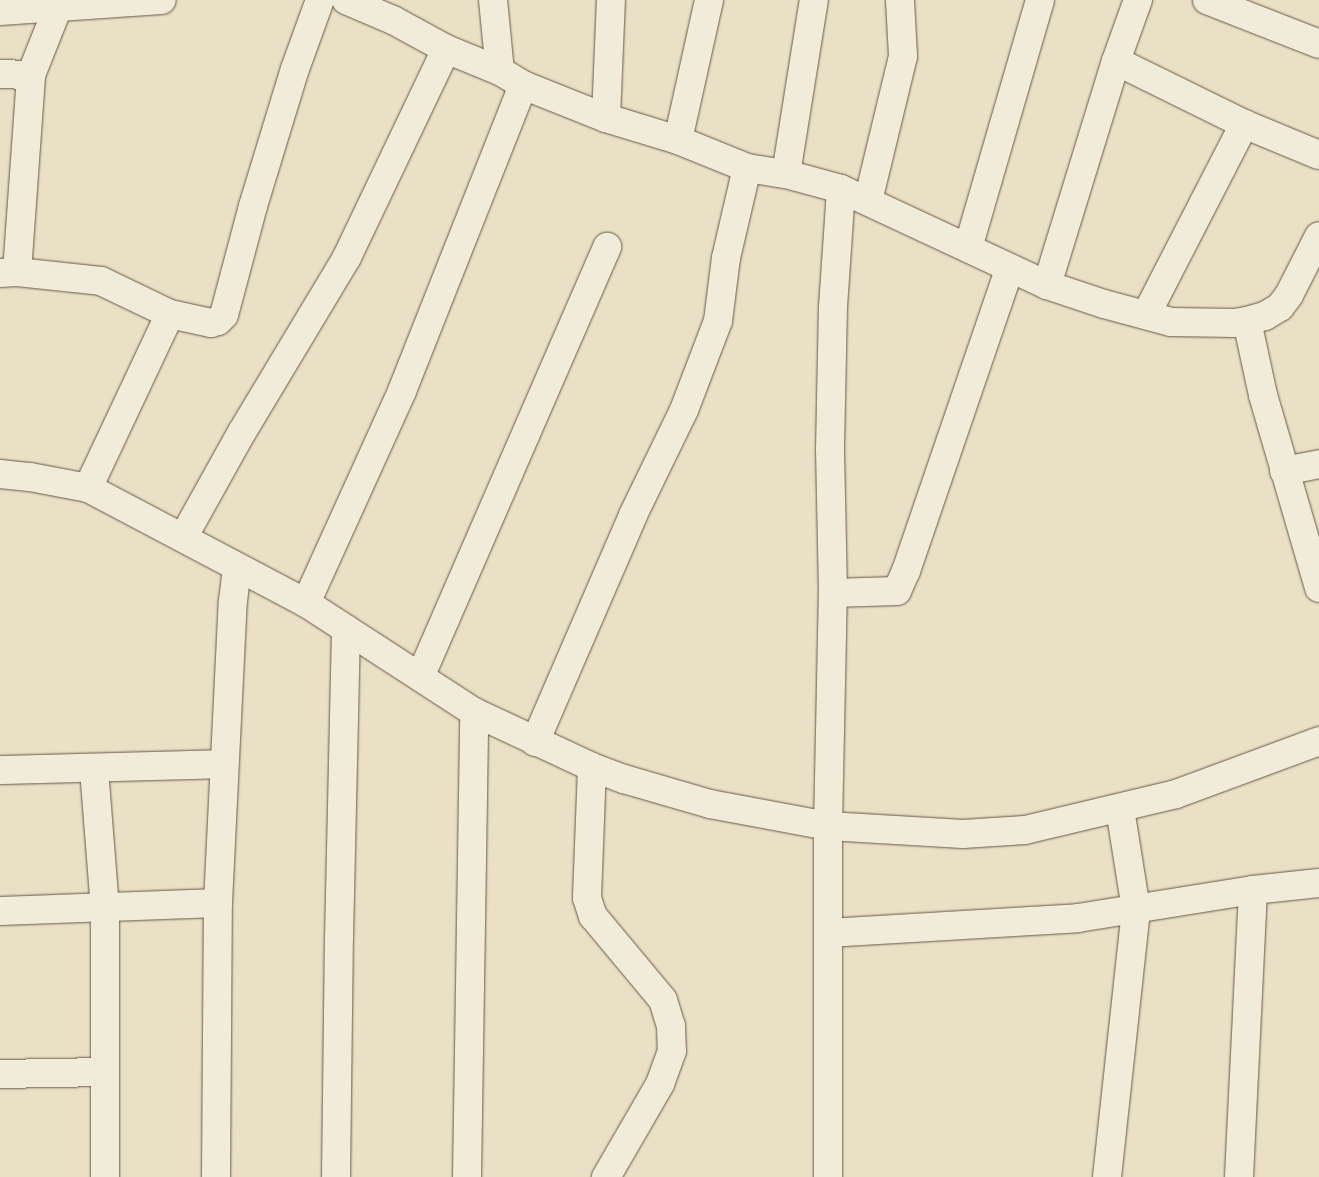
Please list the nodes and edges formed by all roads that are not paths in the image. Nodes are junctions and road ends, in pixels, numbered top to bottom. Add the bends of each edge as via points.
1 (162, 0) edge
2 (320, 0) edge
3 (346, 0) edge
4 (493, 0) edge
5 (611, 0) edge
6 (709, 0) edge
7 (814, 0) edge
8 (900, 0) edge
9 (1040, 0) edge
10 (1138, 0) edge
11 (1207, 0) edge
12 (52, 5) edge
13 (0, 10) edge
14 (394, 10) edge
15 (1319, 44) edge
16 (446, 49) junction
17 (1116, 61) junction
18 (500, 71) junction
19 (0, 74) edge
20 (31, 75) junction
21 (523, 85) junction
22 (606, 118) junction
23 (1244, 124) junction
24 (678, 140) junction
25 (1319, 155) edge
26 (747, 168) junction
27 (786, 174) junction
28 (841, 189) junction
29 (868, 201) junction
30 (1319, 236) edge
31 (607, 247) dead end
32 (968, 248) junction
33 (1010, 268) junction
34 (8, 273) edge
35 (1047, 285) junction
36 (170, 314) junction
37 (1146, 315) junction
38 (1247, 321) junction
39 (1319, 464) edge
40 (1284, 471) junction
41 (0, 474) edge
42 (88, 488) junction
43 (184, 536) junction
44 (237, 568) junction
45 (1319, 588) edge
46 (833, 592) junction
47 (306, 603) junction
48 (346, 629) junction
49 (420, 675) junction
50 (474, 712) junction
51 (1319, 741) edge
52 (535, 742) junction
53 (224, 764) junction
54 (592, 767) junction
55 (94, 769) junction
56 (0, 770) edge
57 (1120, 809) junction
58 (828, 826) junction
59 (1319, 883) edge
60 (1253, 890) junction
61 (218, 903) junction
62 (105, 908) junction
63 (1136, 909) junction
64 (0, 911) edge
65 (828, 933) junction
66 (105, 1072) junction
67 (0, 1074) edge
68 (105, 1177) edge
69 (216, 1177) edge
70 (336, 1177) edge
71 (467, 1177) edge
72 (606, 1177) edge
73 (828, 1177) edge
74 (1107, 1177) edge
75 (1239, 1177) edge

1 - 12 street
2 - 36 street via 253,206 224,315 211,323
3 - 14 street
4 - 18 street
5 - 22 street
6 - 24 street
7 - 27 street
8 - 29 street via 903,56
9 - 32 street
10 - 17 street
11 - 15 street
12 - 13 street
12 - 20 street
14 - 16 street
16 - 18 street
16 - 43 street via 347,257
17 - 23 street
17 - 35 street
18 - 21 street
19 - 20 street
20 - 34 street
21 - 22 street
21 - 47 street via 402,391
22 - 24 street
23 - 25 street
23 - 37 street
24 - 26 street
26 - 27 street
26 - 52 street via 726,258 718,322 684,410 633,515
27 - 28 street
28 - 29 street
28 - 46 street via 833,307 830,449
29 - 32 street
30 - 38 street via 1289,296 1280,307
31 - 49 street
32 - 33 street
33 - 35 street
33 - 46 street via 897,591
34 - 36 street via 101,281
35 - 37 street
36 - 42 street
37 - 38 street via 1171,322 1234,324
38 - 40 street
39 - 40 street
40 - 45 street
41 - 42 street
42 - 43 street
43 - 44 street
44 - 47 street
44 - 53 street via 232,602
46 - 58 street
47 - 48 street
48 - 49 street
48 - 70 street
49 - 50 street
50 - 52 street
50 - 71 street
51 - 57 street via 1176,794
52 - 54 street
53 - 55 street
53 - 61 street
54 - 58 street via 710,804
54 - 72 street via 587,898 593,916 663,1000 671,1026 672,1051 660,1084
55 - 56 street
55 - 62 street
57 - 58 street via 1025,830 963,834
57 - 63 street
58 - 65 street
59 - 60 street
60 - 63 street
60 - 75 street
61 - 62 street
61 - 69 street
62 - 64 street
62 - 66 street
63 - 65 street via 1078,918
63 - 74 street
65 - 73 street
66 - 67 street
66 - 68 street

